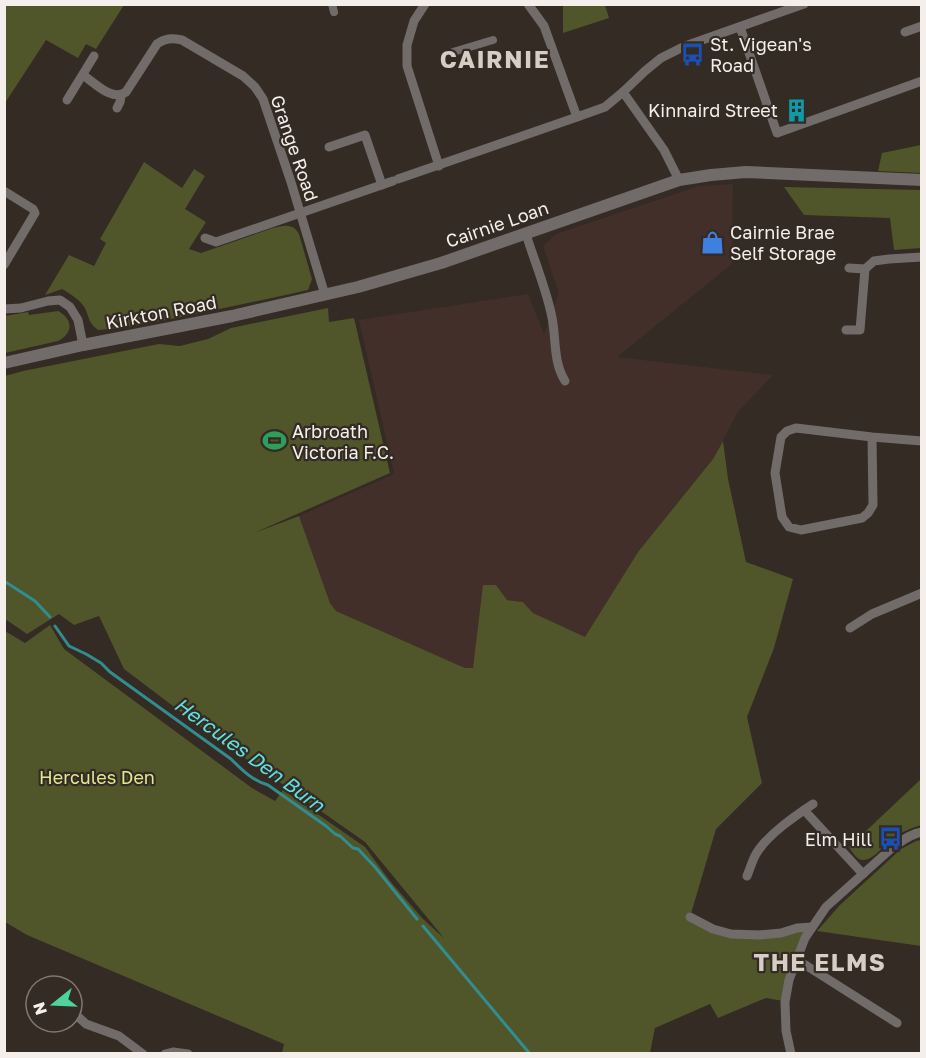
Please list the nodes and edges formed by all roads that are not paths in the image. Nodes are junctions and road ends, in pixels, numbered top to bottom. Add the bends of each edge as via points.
1 (425, 4) edge
2 (528, 4) edge
3 (804, 4) edge
4 (921, 26) edge
5 (741, 27) junction
6 (905, 32) dead end
7 (493, 40) dead end
8 (453, 52) dead end
9 (94, 56) dead end
10 (82, 75) junction
11 (921, 81) edge
12 (623, 92) junction
13 (121, 96) junction
14 (67, 100) dead end
15 (117, 108) dead end
16 (577, 117) junction
17 (329, 147) dead end
18 (439, 166) junction
19 (679, 180) junction
20 (921, 180) edge
21 (382, 185) junction
22 (4, 190) edge
23 (300, 212) junction
24 (526, 234) junction
25 (205, 238) dead end
26 (921, 257) edge
27 (4, 265) edge
28 (849, 268) dead end
29 (865, 269) junction
30 (325, 296) junction
31 (4, 309) edge
32 (846, 330) dead end
33 (83, 345) junction
34 (4, 363) edge
35 (565, 381) dead end
36 (872, 437) junction
37 (921, 441) edge
38 (921, 593) edge
39 (850, 628) dead end
40 (813, 804) dead end
41 (804, 810) junction
42 (921, 832) edge
43 (863, 874) junction
44 (747, 876) dead end
45 (690, 917) dead end
46 (812, 927) junction
47 (795, 960) junction
48 (84, 1022) edge
49 (897, 1023) dead end
50 (143, 1053) edge
51 (165, 1053) edge
52 (188, 1053) edge
53 (791, 1053) edge

1 - 18 street via 414,21 407,45 407,66
2 - 16 street via 544,26
3 - 5 street
4 - 6 street
5 - 11 street via 777,133
5 - 12 street via 661,58
7 - 8 street
9 - 10 street
10 - 13 street via 114,96
10 - 14 street
12 - 16 street via 605,106
12 - 19 street via 664,150
13 - 15 street
13 - 23 street, Grange Road via 164,39 182,40 243,76 263,99
16 - 18 street
17 - 21 street via 365,135
18 - 21 street
19 - 20 street, Cairnie Loan via 746,171
19 - 24 street, Cairnie Loan
21 - 23 street
22 - 27 street via 35,213
23 - 25 street via 216,242
23 - 30 street, Grange Road
24 - 30 street, Cairnie Loan
24 - 35 street via 552,314 557,362
26 - 29 street via 874,261
28 - 29 street
29 - 32 street via 860,330
30 - 33 street, Kirkton Road
31 - 33 street via 60,300 78,320
33 - 34 street, Kirkton Road
36 - 36 street via 796,428 781,437 775,473 782,517 789,527 801,531 862,518 868,513 873,506
36 - 37 street
38 - 39 street
40 - 41 street
41 - 43 street
41 - 44 street via 760,848
42 - 43 street via 892,847
43 - 46 street via 826,907
45 - 46 street via 731,934 760,935
46 - 47 street
47 - 49 street
47 - 53 street via 785,1002
48 - 50 street via 119,1036
51 - 52 street

